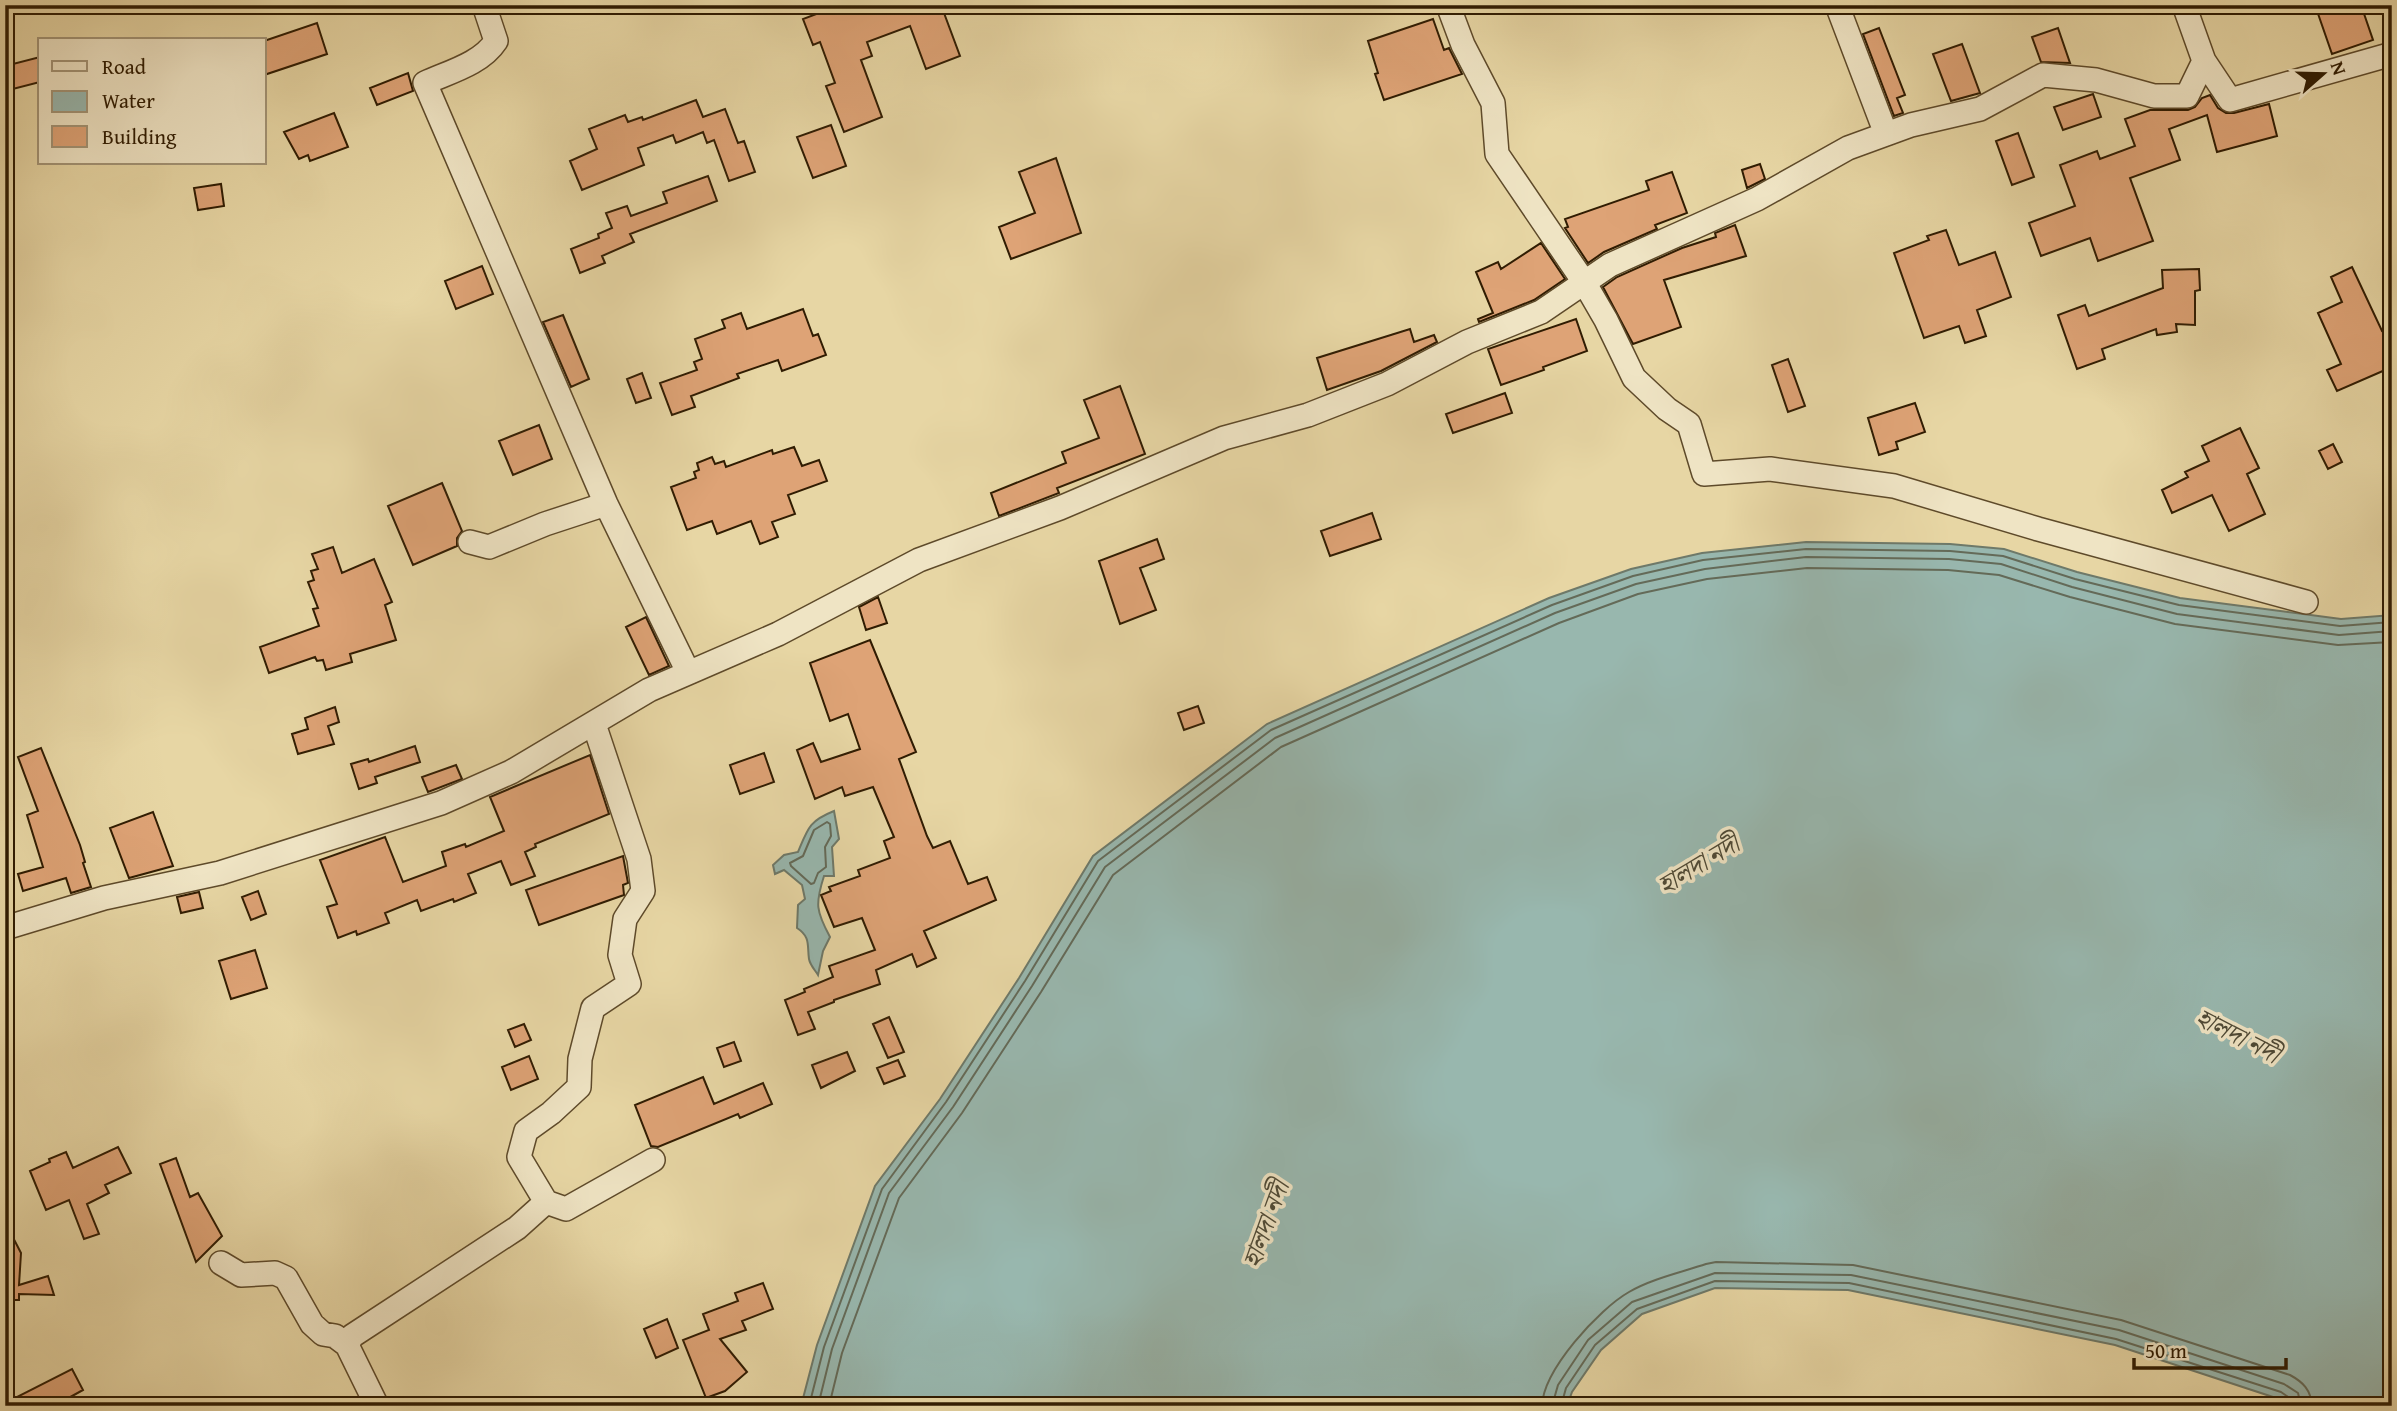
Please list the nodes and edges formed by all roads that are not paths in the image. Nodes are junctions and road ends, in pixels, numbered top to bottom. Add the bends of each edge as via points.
1 (484, 5) edge
2 (1448, 5) edge
3 (1837, 5) edge
4 (2184, 5) edge
5 (2392, 54) edge
6 (2204, 61) junction
7 (1886, 134) junction
8 (1584, 282) junction
9 (606, 504) junction
10 (470, 542) dead end
11 (2306, 602) dead end
12 (688, 672) junction
13 (594, 724) junction
14 (5, 928) edge
15 (653, 1160) dead end
16 (546, 1202) junction
17 (221, 1263) dead end
18 (347, 1345) junction
19 (377, 1406) edge

1 - 9 street via 496,41 489,51 425,83
2 - 8 street via 1493,103 1497,154
3 - 7 street
4 - 6 street
5 - 6 street via 2230,100
6 - 7 street via 2187,96 2154,96 2096,80 2043,75 1980,109
7 - 8 street via 1848,148 1757,199 1610,265
8 - 11 street via 1634,378 1689,424 1704,474 1770,469 1894,486
8 - 12 street via 1541,312 1467,342 1387,384 1308,415 1224,438 1060,508 919,559 778,634
9 - 10 street via 489,547
9 - 12 street
12 - 13 street
13 - 14 street via 512,772 441,803 220,873 104,898
13 - 16 street via 639,859 643,891 625,919 620,955 629,984 593,1008 580,1059 579,1087 526,1131 519,1157
15 - 16 street via 566,1209
16 - 18 street via 517,1228 352,1336
17 - 18 street via 241,1275 275,1273 286,1278 312,1324
18 - 19 street

